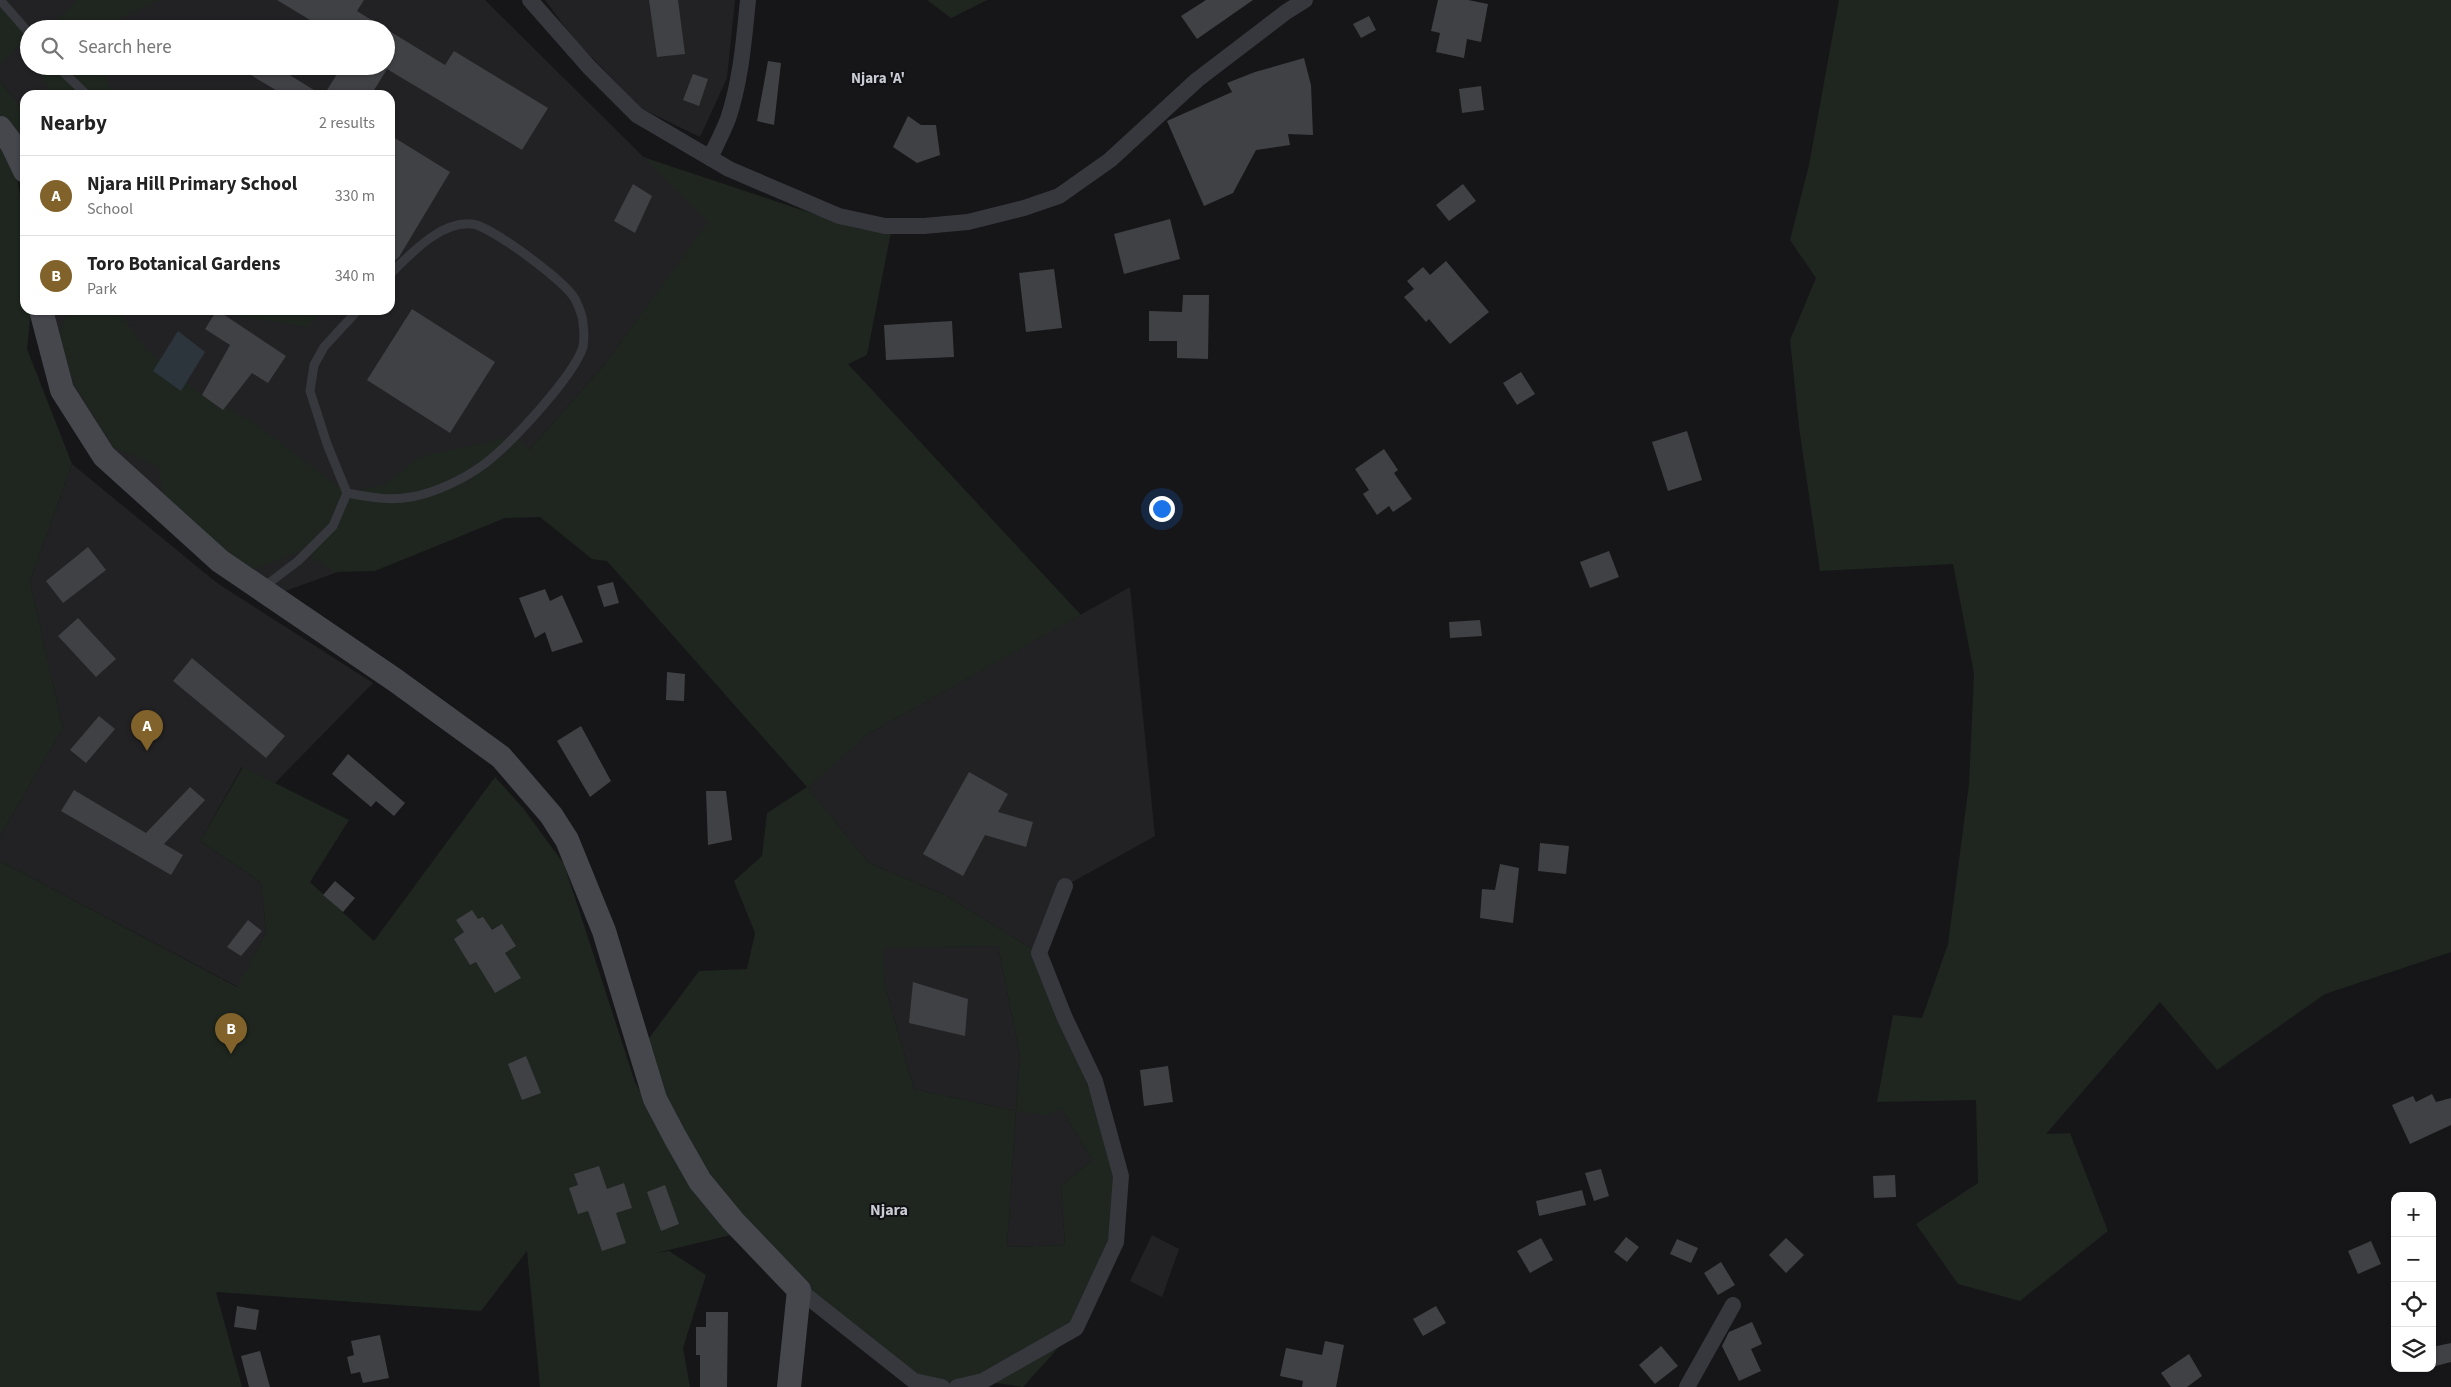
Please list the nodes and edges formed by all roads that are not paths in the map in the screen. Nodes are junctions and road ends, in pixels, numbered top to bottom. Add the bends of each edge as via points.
1 (0, 0) edge
2 (530, 0) edge
3 (748, 0) edge
4 (1305, 0) edge
5 (20, 23) edge
6 (66, 75) edge
7 (82, 90) edge
8 (0, 128) edge
9 (710, 158) junction
10 (20, 161) edge
11 (395, 269) edge
12 (42, 315) edge
13 (353, 315) edge
14 (347, 493) junction
15 (261, 589) junction
16 (1065, 886) dead end
17 (799, 1290) junction
18 (1733, 1305) dead end
19 (789, 1387) edge
20 (939, 1387) edge
21 (957, 1387) edge
22 (1687, 1387) edge

1 - 5 lane
2 - 9 street via 589,67 638,115
3 - 9 street via 736,90 727,121
4 - 9 street via 1197,80 1110,160 1060,196 1024,208 968,222 885,226 838,216
6 - 7 lane
8 - 10 main road
11 - 14 lane via 426,241 452,227 473,224 532,259 575,298 583,322 583,346 551,394 508,443 482,466 442,487 411,497 380,500
12 - 15 main road via 62,390 104,456 220,561
13 - 14 lane via 324,347 314,365 310,390
14 - 15 lane via 333,526 298,561
15 - 17 main road via 501,757 551,815 567,840 604,931 655,1099 671,1130 700,1181 739,1228
16 - 21 street via 1039,953 1095,1081 1121,1176 1116,1242 1076,1328 983,1381
17 - 19 main road
17 - 20 street via 914,1381
18 - 22 street

